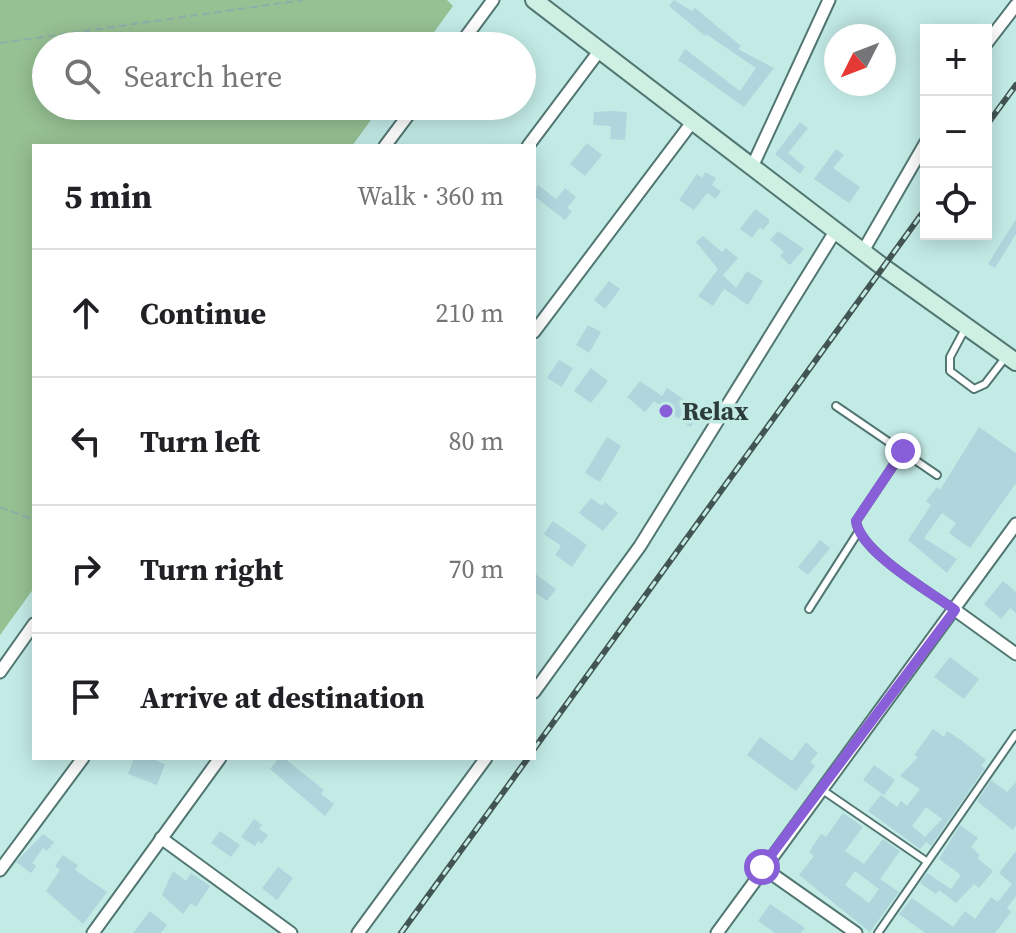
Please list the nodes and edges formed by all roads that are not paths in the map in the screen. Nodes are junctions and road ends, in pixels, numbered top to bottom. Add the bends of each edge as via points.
1 (493, 0) edge
2 (534, 0) edge
3 (829, 0) edge
4 (1016, 5) edge
5 (469, 32) edge
6 (992, 36) edge
7 (600, 50) junction
8 (404, 120) edge
9 (693, 121) junction
10 (386, 144) edge
11 (530, 144) edge
12 (920, 152) edge
13 (752, 167) junction
14 (836, 230) junction
15 (863, 251) junction
16 (966, 326) junction
17 (536, 329) edge
18 (1012, 359) edge
19 (836, 406) dead end
20 (903, 451) junction
21 (937, 475) dead end
22 (1016, 524) edge
23 (857, 534) junction
24 (809, 609) dead end
25 (955, 610) junction
26 (32, 627) edge
27 (1016, 654) edge
28 (0, 672) edge
29 (536, 689) edge
30 (1016, 734) edge
31 (82, 760) edge
32 (219, 760) edge
33 (485, 760) edge
34 (821, 789) junction
35 (161, 838) junction
36 (926, 861) junction
37 (762, 867) junction
38 (0, 870) edge
39 (93, 933) edge
40 (291, 933) edge
41 (358, 933) edge
42 (717, 933) edge
43 (856, 933) edge
44 (878, 933) edge

1 - 5 street
2 - 7 street
3 - 13 street
4 - 6 street
7 - 9 street
7 - 11 street
8 - 10 street
9 - 13 street
9 - 17 street
12 - 15 street
13 - 14 street
14 - 15 street
14 - 29 street via 640,546
15 - 16 street
16 - 18 street
16 - 18 lane via 950,357 950,371 961,382 974,389
19 - 20 lane
20 - 21 lane
20 - 23 lane via 856,521
22 - 25 street
23 - 24 lane
23 - 25 lane
25 - 27 street
25 - 34 street
26 - 28 street
30 - 36 lane
31 - 38 street
32 - 35 street
33 - 41 street
34 - 36 lane
34 - 37 street
35 - 39 street
35 - 40 street
36 - 44 lane
37 - 42 street
37 - 43 street

